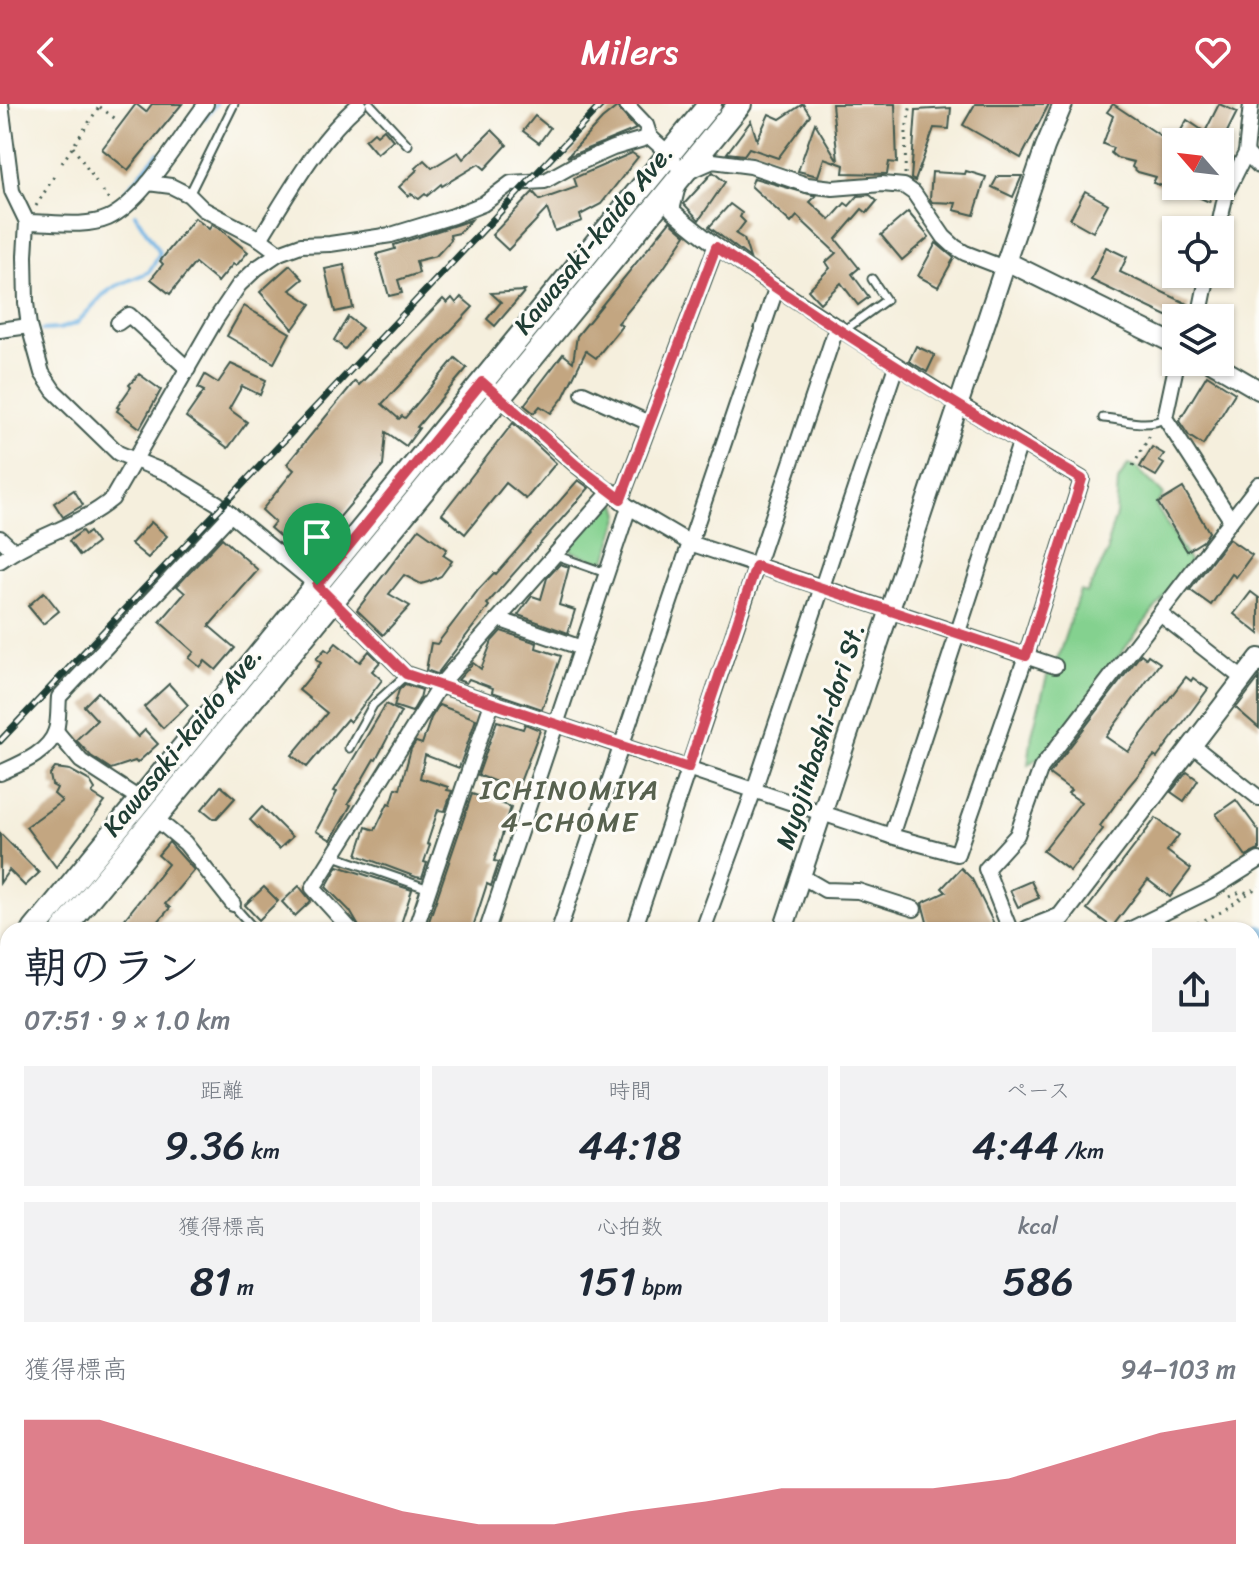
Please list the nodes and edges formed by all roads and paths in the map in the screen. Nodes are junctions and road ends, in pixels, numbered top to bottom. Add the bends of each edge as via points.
1 (1, 104) edge
2 (206, 104) edge
3 (234, 104) edge
4 (359, 104) edge
5 (370, 104) edge
6 (626, 104) edge
7 (710, 104) edge
8 (740, 104) edge
9 (911, 104) edge
10 (1063, 104) edge
11 (1251, 104) edge
12 (100, 105) edge
13 (117, 120) dead end
14 (650, 137) junction
15 (408, 145) dead end
16 (73, 147) junction
17 (1246, 153) junction
18 (669, 154) junction
19 (62, 163) dead end
20 (1259, 166) edge
21 (683, 174) junction
22 (55, 175) dead end
23 (97, 183) dead end
24 (148, 183) junction
25 (904, 186) junction
26 (189, 195) junction
27 (1221, 216) edge
28 (27, 222) junction
29 (260, 239) junction
30 (716, 247) junction
31 (279, 253) junction
32 (1005, 265) junction
33 (872, 279) dead end
34 (776, 289) junction
35 (118, 323) dead end
36 (29, 326) junction
37 (840, 328) junction
38 (0, 330) edge
39 (1162, 338) edge
40 (896, 366) junction
41 (188, 369) junction
42 (1234, 375) edge
43 (1173, 376) edge
44 (491, 390) junction
45 (1259, 390) edge
46 (583, 393) dead end
47 (959, 405) junction
48 (1103, 418) dead end
49 (1160, 420) junction
50 (649, 423) junction
51 (1020, 443) junction
52 (136, 462) junction
53 (1133, 466) dead end
54 (1259, 484) edge
55 (621, 499) junction
56 (231, 514) junction
57 (1231, 520) junction
58 (0, 538) edge
59 (690, 543) junction
60 (14, 551) junction
61 (555, 555) junction
62 (0, 561) edge
63 (756, 566) junction
64 (606, 573) junction
65 (317, 585) junction
66 (820, 587) junction
67 (333, 601) junction
68 (889, 610) junction
69 (1160, 614) junction
70 (498, 619) junction
71 (958, 633) junction
72 (582, 648) junction
73 (1026, 656) junction
74 (1259, 658) edge
75 (1055, 666) dead end
76 (406, 674) junction
77 (1243, 679) junction
78 (440, 685) junction
79 (492, 703) junction
80 (555, 724) junction
81 (56, 731) junction
82 (1192, 745) junction
83 (621, 746) junction
84 (349, 748) dead end
85 (688, 768) junction
86 (0, 773) edge
87 (754, 790) junction
88 (1259, 798) edge
89 (141, 800) junction
90 (822, 813) junction
91 (155, 818) junction
92 (891, 836) junction
93 (334, 856) junction
94 (1259, 860) edge
95 (801, 876) junction
96 (1259, 886) edge
97 (429, 889) junction
98 (233, 904) joint
99 (914, 909) dead end
100 (41, 922) edge
101 (70, 922) edge
102 (248, 922) edge
103 (344, 922) edge
104 (418, 922) edge
105 (490, 922) edge
106 (562, 922) edge
107 (637, 922) edge
108 (706, 922) edge
109 (786, 922) edge
110 (1007, 922) edge
111 (1050, 922) edge
112 (1145, 922) edge
113 (1200, 922) edge

1 - 28 street via 12,191
2 - 24 street
3 - 26 lane
4 - 29 street via 315,151
5 - 15 lane
6 - 14 street
7 - 18 main road, Kawasaki-kaido Ave.
8 - 21 main road, Kawasaki-kaido Ave.
9 - 25 path
10 - 32 street, Myojinbashi-dori St.
11 - 17 street
12 - 13 path
12 - 16 path
14 - 18 street
14 - 31 street via 613,148 545,181 511,183 483,204 453,216 391,235 301,245
16 - 19 path
16 - 23 path
17 - 20 street
17 - 27 street
18 - 21 street
18 - 44 main road, Kawasaki-kaido Ave.
21 - 25 street via 713,161 751,166 807,185
21 - 30 street via 672,210
21 - 44 main road, Kawasaki-kaido Ave.
22 - 28 path
24 - 26 street
24 - 28 street via 109,218 90,223
25 - 32 street via 955,247
26 - 29 street via 203,209
28 - 36 street
29 - 31 street
30 - 34 street
30 - 50 street
31 - 41 street via 239,285
32 - 39 street
32 - 47 street, Myojinbashi-dori St.
33 - 37 lane via 886,300
34 - 37 street
34 - 59 street
35 - 41 street via 129,315
36 - 38 street
36 - 52 street via 42,373 54,391 99,437
37 - 40 street
37 - 63 street
40 - 47 street
40 - 66 street
41 - 52 street
42 - 45 street
43 - 49 street
44 - 55 street
44 - 65 main road, Kawasaki-kaido Ave.
44 - 67 main road, Kawasaki-kaido Ave.
46 - 50 street
47 - 51 street
47 - 68 street, Myojinbashi-dori St.
48 - 49 lane
49 - 53 path
49 - 57 street
50 - 55 street
51 - 71 street
51 - 73 street via 1082,479
52 - 56 street via 191,486
52 - 60 street via 96,513
54 - 57 street
55 - 59 street
55 - 61 street
55 - 64 street
56 - 65 street
56 - 81 street via 59,697
57 - 69 street
58 - 60 street
59 - 63 street
59 - 83 street
60 - 62 street
61 - 64 lane
61 - 70 street
63 - 66 street
63 - 85 street
64 - 72 street
65 - 67 street
65 - 89 main road, Kawasaki-kaido Ave.
66 - 68 street
66 - 87 street
67 - 76 street
67 - 91 main road, Kawasaki-kaido Ave.
68 - 71 street
68 - 90 street, Myojinbashi-dori St.
69 - 77 street
69 - 110 street via 1041,768 1017,835 986,869
70 - 72 street
70 - 78 street
71 - 73 street
71 - 92 street
72 - 80 street
73 - 75 street
73 - 92 street via 957,854
74 - 77 street
76 - 78 street
76 - 84 lane via 373,705
77 - 82 street
78 - 79 street
78 - 93 street
79 - 80 street
79 - 97 street
80 - 83 street
80 - 105 street
81 - 86 street via 31,758
81 - 89 street via 81,761
82 - 88 street
82 - 111 street via 1061,917
83 - 85 street
83 - 106 street
85 - 87 street
85 - 107 street
87 - 90 street
87 - 108 street
89 - 100 main road, Kawasaki-kaido Ave.
90 - 92 street
90 - 95 street, Myojinbashi-dori St.
91 - 98 street via 185,843
91 - 101 main road, Kawasaki-kaido Ave.
93 - 97 lane
93 - 103 street via 313,888
94 - 112 street
95 - 99 street via 825,890 858,891
95 - 109 street, Myojinbashi-dori St.
96 - 113 path
97 - 104 street
98 - 102 lane

